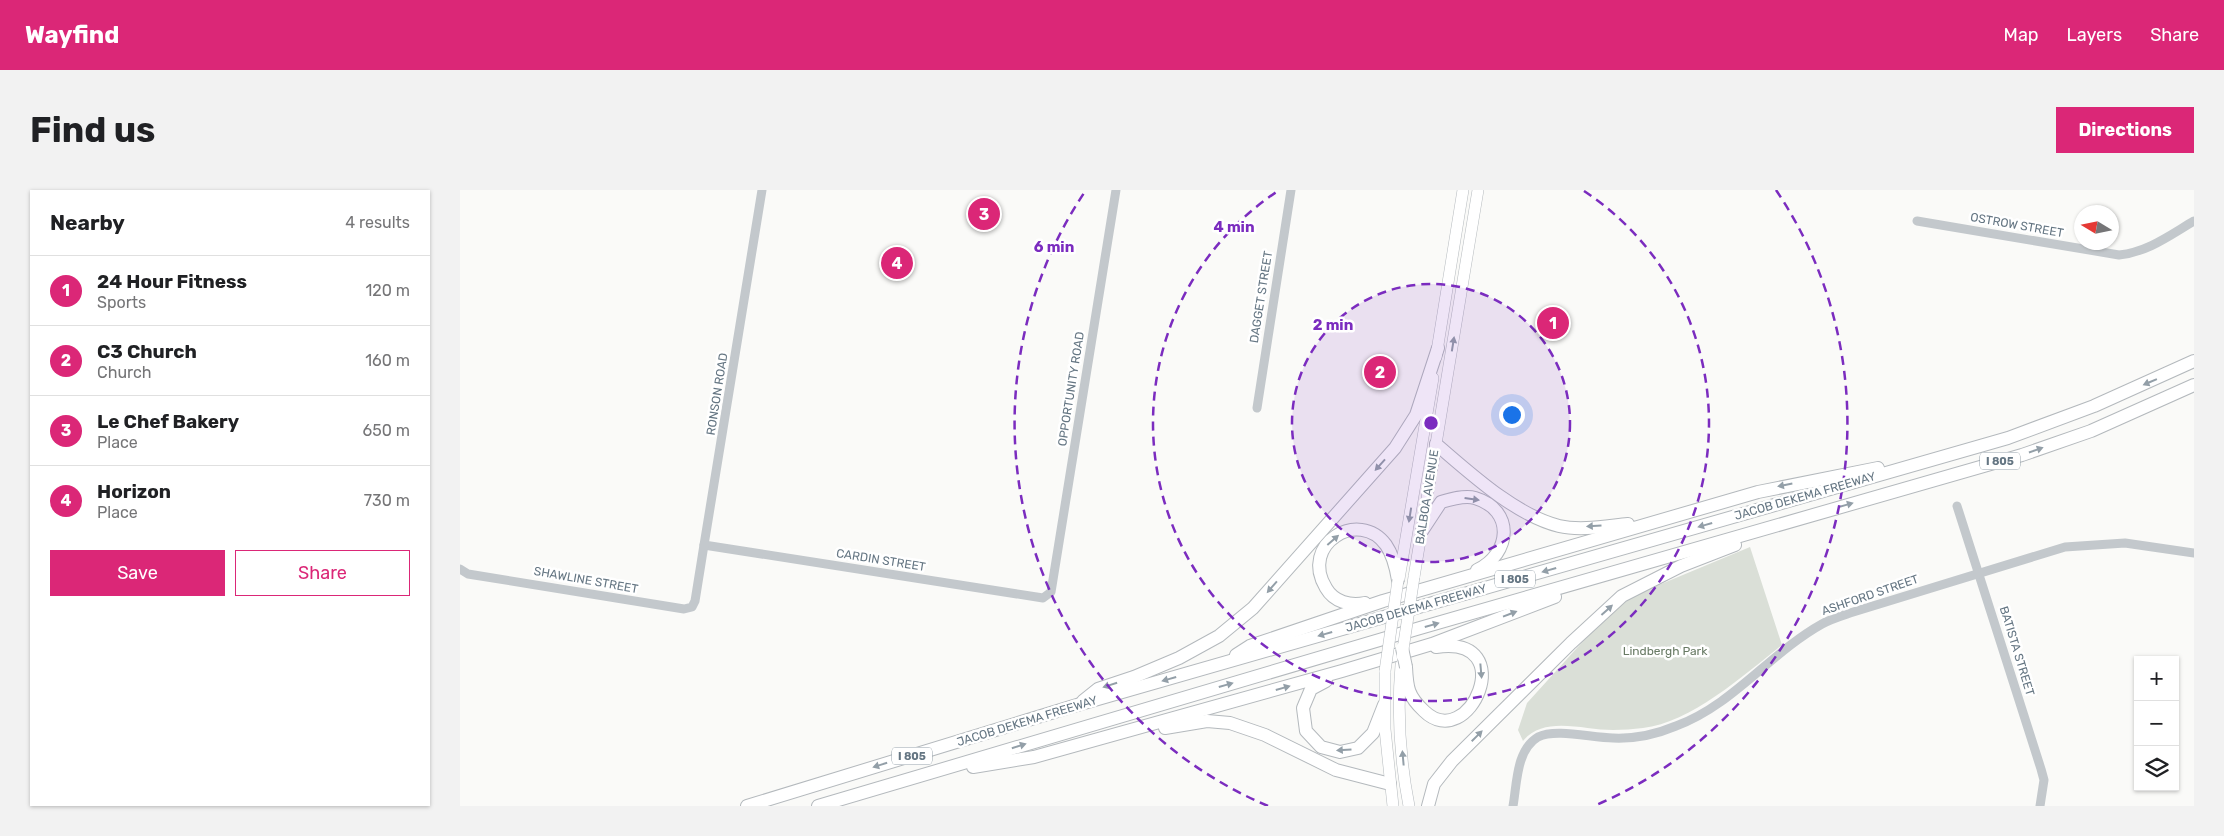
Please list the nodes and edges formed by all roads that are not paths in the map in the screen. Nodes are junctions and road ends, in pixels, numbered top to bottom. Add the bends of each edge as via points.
1 (762, 190) edge
2 (1116, 190) edge
3 (1291, 190) edge
4 (1463, 190) edge
5 (1471, 190) edge
6 (1478, 190) edge
7 (1918, 221) dead end
8 (2194, 221) edge
9 (1464, 270) junction
10 (1438, 348) junction
11 (2194, 361) edge
12 (2194, 385) edge
13 (1257, 408) dead end
14 (1436, 444) junction
15 (1954, 454) junction
16 (1958, 506) dead end
17 (1800, 518) junction
18 (1653, 522) junction
19 (1422, 531) junction
20 (704, 545) junction
21 (2194, 553) edge
22 (1637, 566) junction
23 (460, 569) edge
24 (1979, 572) junction
25 (464, 575) edge
26 (1398, 580) junction
27 (1445, 584) junction
28 (1050, 592) joint
29 (695, 601) joint
30 (1382, 601) junction
31 (1407, 649) junction
32 (1225, 662) junction
33 (1403, 666) junction
34 (1342, 671) junction
35 (1077, 705) junction
36 (1384, 705) junction
37 (1101, 739) junction
38 (922, 775) junction
39 (1390, 784) junction
40 (747, 806) edge
41 (818, 806) edge
42 (1394, 806) edge
43 (1409, 806) edge
44 (1428, 806) edge
45 (1513, 806) edge
46 (2040, 806) edge

1 - 20 street, RONSON ROAD
2 - 28 street, OPPORTUNITY ROAD
3 - 13 street, DAGGET STREET
4 - 10 main road, BALBOA AVENUE
5 - 9 main road via 1462,248
6 - 9 main road, BALBOA AVENUE
7 - 8 street, OSTROW STREET via 2119,255 2150,247
14 -> 9 main road, BALBOA AVENUE
10 -> 26 main road, BALBOA AVENUE
10 -> 35 highway via 1416,415 1395,448 1253,608 1218,637 1179,658 1098,689
11 -> 15 highway, JACOB DEKEMA FREEWAY / I 805 via 2094,406
17 -> 12 highway, JACOB DEKEMA FREEWAY / I 805 via 2022,455 2091,432
18 -> 14 highway via 1561,526 1534,517 1515,508
14 - 19 main road, BALBOA AVENUE
15 -> 18 highway via 1776,487
15 -> 32 highway, JACOB DEKEMA FREEWAY / I 805
16 - 24 street, BATISTA STREET
17 - 22 highway, JACOB DEKEMA FREEWAY / I 805
44 -> 17 highway via 1434,784 1452,761 1571,642 1622,596 1681,566
18 - 27 highway
19 -> 27 highway via 1441,502 1455,498 1474,498 1491,506 1501,519 1505,534 1499,553 1488,564
19 - 31 main road, BALBOA AVENUE, bridge
20 - 28 street, CARDIN STREET via 1043,598
20 - 29 street, RONSON ROAD
21 - 24 street, ASHFORD STREET via 2125,543 2079,545
31 -> 22 highway via 1432,644
38 -> 22 highway, JACOB DEKEMA FREEWAY / I 805
23 - 25 street, SHAWLINE STREET
24 - 45 street, ASHFORD STREET via 1823,623 1718,704 1676,726 1626,738 1554,733 1538,738 1527,748 1522,759
24 - 46 street, BATISTA STREET via 2044,780
25 - 29 street, SHAWLINE STREET via 684,609 692,607
30 -> 26 highway via 1353,605 1331,597 1319,577 1320,555 1332,538 1346,531 1360,530 1374,535 1385,543 1391,553
26 - 36 main road, BALBOA AVENUE, bridge via 1385,671
27 - 30 highway
30 - 32 highway via 1250,646
31 - 33 highway, bridge
31 -> 33 highway via 1452,645 1469,651 1480,661 1479,695 1467,712 1448,721 1430,717 1412,700
31 - 34 highway
32 -> 35 highway, JACOB DEKEMA FREEWAY / I 805
43 -> 33 main road via 1399,711
36 -> 34 highway via 1373,733 1358,748 1340,752 1321,747 1306,731 1303,708 1311,689
37 -> 34 highway
35 -> 40 highway, JACOB DEKEMA FREEWAY / I 805
36 - 39 main road, BALBOA AVENUE
37 - 38 highway via 1034,757
37 - 39 highway via 1206,721 1224,721 1265,735 1336,770
38 - 41 highway, JACOB DEKEMA FREEWAY / I 805
39 - 42 main road, BALBOA AVENUE

